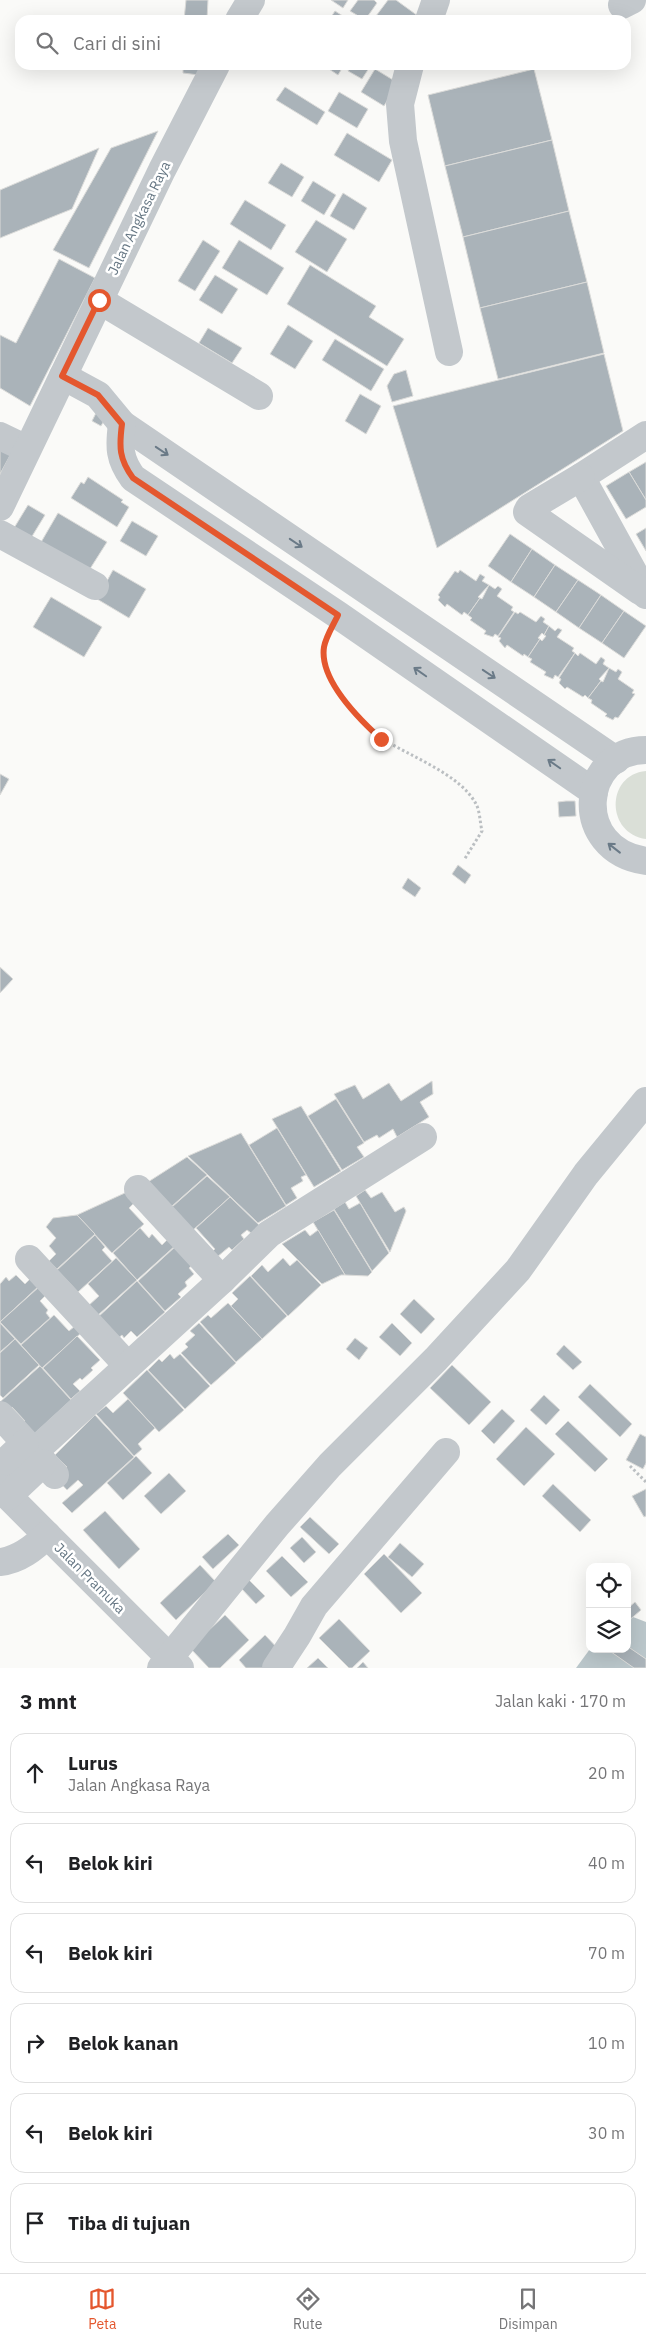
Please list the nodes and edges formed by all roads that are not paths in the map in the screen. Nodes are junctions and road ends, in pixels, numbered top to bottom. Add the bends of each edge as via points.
1 (251, 0) edge
2 (436, 0) edge
3 (241, 15) edge
4 (431, 15) edge
5 (214, 70) edge
6 (409, 70) edge
7 (99, 300) junction
8 (449, 352) dead end
9 (76, 382) junction
10 (259, 396) dead end
11 (122, 424) junction
12 (646, 435) edge
13 (0, 436) edge
14 (27, 449) junction
15 (581, 477) junction
16 (0, 507) edge
17 (0, 534) edge
18 (358, 585) junction
19 (95, 586) dead end
20 (646, 595) edge
21 (338, 615) junction
22 (646, 750) edge
23 (616, 760) junction
24 (594, 792) junction
25 (646, 861) edge
26 (646, 1101) edge
27 (423, 1137) dead end
28 (138, 1189) dead end
29 (29, 1259) dead end
30 (222, 1280) junction
31 (128, 1366) junction
32 (0, 1416) edge
33 (446, 1452) dead end
34 (39, 1458) junction
35 (0, 1467) edge
36 (4, 1492) edge
37 (47, 1535) junction
38 (0, 1562) edge
39 (170, 1664) edge
40 (276, 1668) edge

1 - 3 street
2 - 4 street
5 - 7 street, Jalan Angkasa Raya
6 - 8 street via 400,104 403,141
7 - 9 street, Jalan Angkasa Raya
7 - 10 street
9 - 11 street via 98,395
9 - 14 street, Jalan Angkasa Raya
11 -> 18 street
11 - 21 street via 123,464 133,478
12 - 15 street
13 - 14 street
14 - 16 street, Jalan Angkasa Raya
15 - 20 street
15 - 20 street via 527,512
17 - 19 street
18 - 21 street
18 -> 23 street
24 -> 21 street
22 - 23 street via 628,753
23 - 24 street via 602,774
25 -> 24 street via 620,853 600,834 594,820
26 - 39 street via 586,1174 518,1270 436,1359 330,1465 277,1525
27 - 30 street via 269,1234
28 - 30 street
29 - 31 street
30 - 31 street
31 - 34 street
32 - 34 street
33 - 40 street via 314,1606
34 - 35 street
34 - 36 street
36 - 37 street, Jalan Pramuka
37 - 38 street via 34,1548
37 - 39 street, Jalan Pramuka

